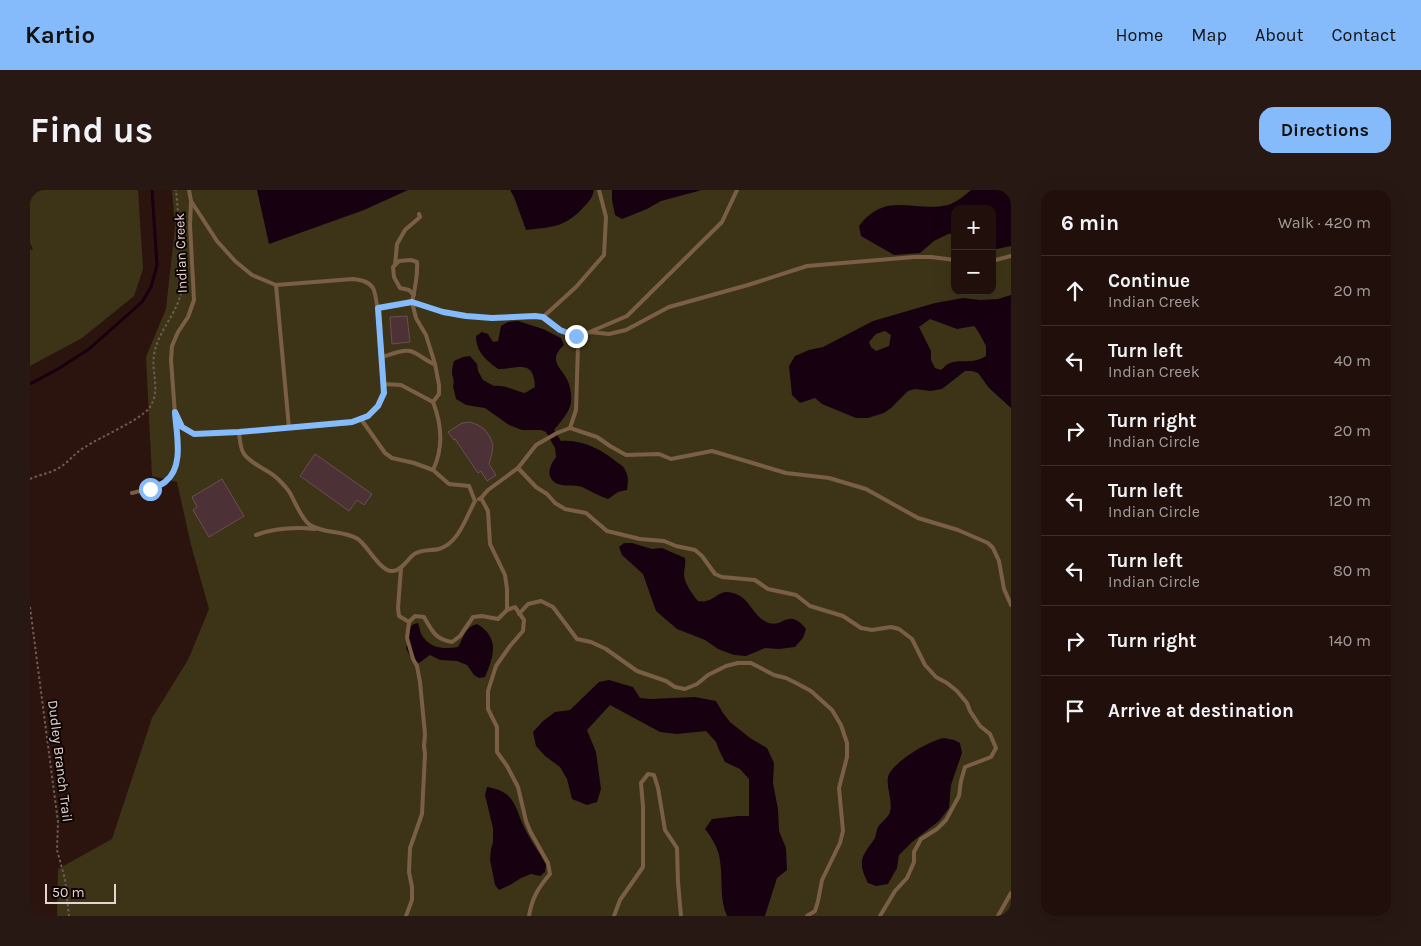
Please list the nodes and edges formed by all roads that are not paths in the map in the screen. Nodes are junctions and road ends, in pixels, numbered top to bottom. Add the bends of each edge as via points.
1 (189, 190) edge
2 (600, 190) edge
3 (737, 190) edge
4 (191, 201) junction
5 (419, 214) dead end
6 (1011, 256) edge
7 (996, 259) edge
8 (951, 260) edge
9 (395, 265) junction
10 (276, 285) junction
11 (414, 295) junction
12 (412, 302) junction
13 (378, 308) junction
14 (543, 317) junction
15 (590, 332) junction
16 (576, 336) junction
17 (382, 357) junction
18 (435, 364) junction
19 (384, 384) junction
20 (433, 402) junction
21 (175, 412) junction
22 (361, 420) junction
23 (289, 428) junction
24 (570, 428) junction
25 (239, 432) junction
26 (518, 468) junction
27 (433, 470) junction
28 (132, 493) dead end
29 (480, 498) junction
30 (475, 501) junction
31 (317, 529) junction
32 (256, 535) dead end
33 (401, 568) junction
34 (1011, 605) edge
35 (507, 610) junction
36 (519, 614) junction
37 (409, 622) junction
38 (1011, 893) edge
39 (406, 916) edge
40 (529, 916) edge
41 (614, 916) edge
42 (681, 916) edge
43 (807, 916) edge
44 (880, 916) edge
45 (998, 916) edge

1 - 4 lane, Indian Creek
2 - 14 lane via 606,217 604,255
3 - 15 lane via 722,222 627,316
4 - 10 lane via 217,241 235,261 252,275
4 - 21 lane, Indian Creek via 194,300 172,346
5 - 9 lane via 420,217 405,230 397,244
6 - 7 lane
8 - 15 lane via 914,257 807,266 669,307 626,330 609,334
9 - 11 lane via 394,276 400,288
9 - 11 lane via 399,261 417,262
10 - 13 lane via 353,279 365,281 373,289
10 - 23 lane
11 - 12 lane
12 - 13 lane
12 - 14 lane via 466,316
12 - 18 lane
13 - 17 lane
14 - 16 lane via 560,330
15 - 16 lane
16 - 24 lane via 576,410
17 - 18 lane via 410,351
17 - 19 lane
18 - 20 lane via 439,394
19 - 20 lane via 401,384
19 - 22 lane via 378,406
20 - 27 lane via 439,419 440,449
21 - 25 lane via 182,427 194,434
21 - 28 lane, Indian Creek via 178,455 174,470 166,481
22 - 23 lane
22 - 27 lane via 392,458
23 - 25 lane
24 - 26 lane via 536,445
24 - 34 lane via 590,434 626,454 659,454 671,459 712,451 786,473 829,478 866,489 918,518 988,543 999,561 1004,589
25 - 31 lane via 241,450 252,462 277,478 289,491 308,524
26 - 29 lane
26 - 44 lane via 555,503 586,514 607,531 695,550 715,574 722,577 755,580 768,589 796,595 810,606 842,616 861,628 892,627 898,630 912,639 925,665 936,677 968,703 970,711 990,734 996,748 991,757 965,767 959,796 946,820 921,839 907,878
27 - 30 lane via 449,484 468,486
29 - 30 lane
29 - 35 lane via 488,511 490,544 505,575
30 - 33 lane via 460,531 449,543 440,549 414,554
31 - 32 lane via 267,531
31 - 33 lane via 357,538 388,571
33 - 37 lane via 399,616
35 - 36 lane via 515,607
35 - 37 lane via 498,619 473,617 452,642 441,640 424,617 415,616
36 - 40 lane via 524,620 523,631 496,666 488,691 488,709 497,727 496,752 518,787 530,831 550,874 532,900
36 - 43 lane via 528,604 541,601 553,607 577,639 606,649 637,671 666,681 675,688 685,689 697,684 726,666 751,663 798,684 832,710 847,743 839,788 844,831 822,880 815,911
37 - 39 lane via 407,638 418,666 425,754 422,814 410,848 412,900
38 - 45 lane
41 - 42 lane via 620,900 642,867 641,783 648,774 654,776 665,830 677,848

